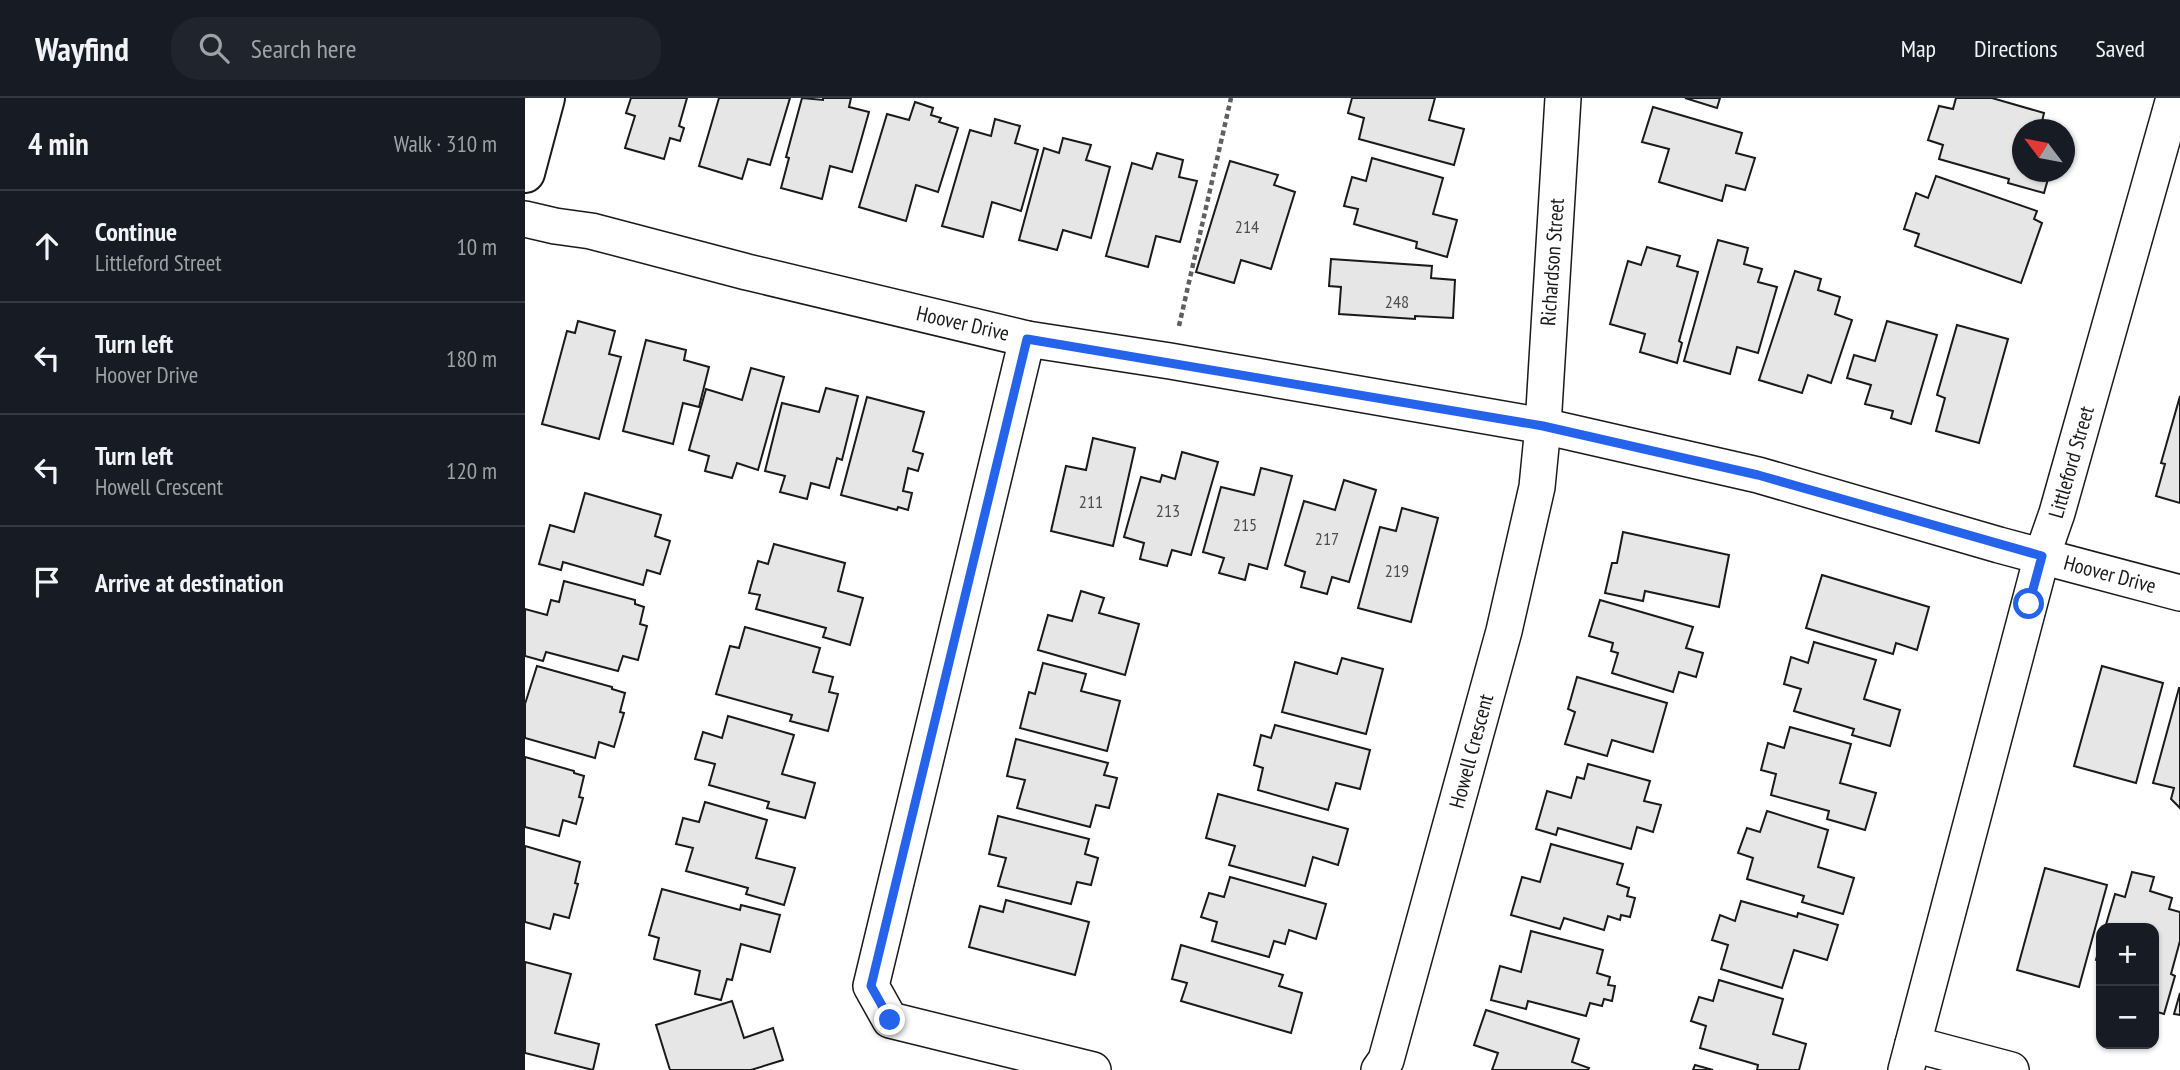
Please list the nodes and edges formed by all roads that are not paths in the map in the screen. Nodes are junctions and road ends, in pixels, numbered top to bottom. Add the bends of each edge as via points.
1 (545, 98) edge
2 (1563, 98) edge
3 (2174, 98) edge
4 (525, 173) edge
5 (525, 219) edge
6 (1027, 339) junction
7 (1543, 426) junction
8 (2042, 556) junction
9 (2180, 593) edge
10 (1910, 1057) edge
11 (1093, 1070) edge
12 (1379, 1070) edge
13 (2011, 1070) edge

1 - 4 street
2 - 7 street, Richardson Street
3 - 8 street, Littleford Street
5 - 6 street, Hoover Drive via 591,231
6 - 7 street, Hoover Drive
6 - 11 street via 871,986 890,1020
7 - 8 street, Hoover Drive via 1758,475
7 - 12 street, Howell Crescent via 1537,487 1504,631 1386,1060
8 - 9 street, Hoover Drive
8 - 10 street, Littleford Street
10 - 13 street

